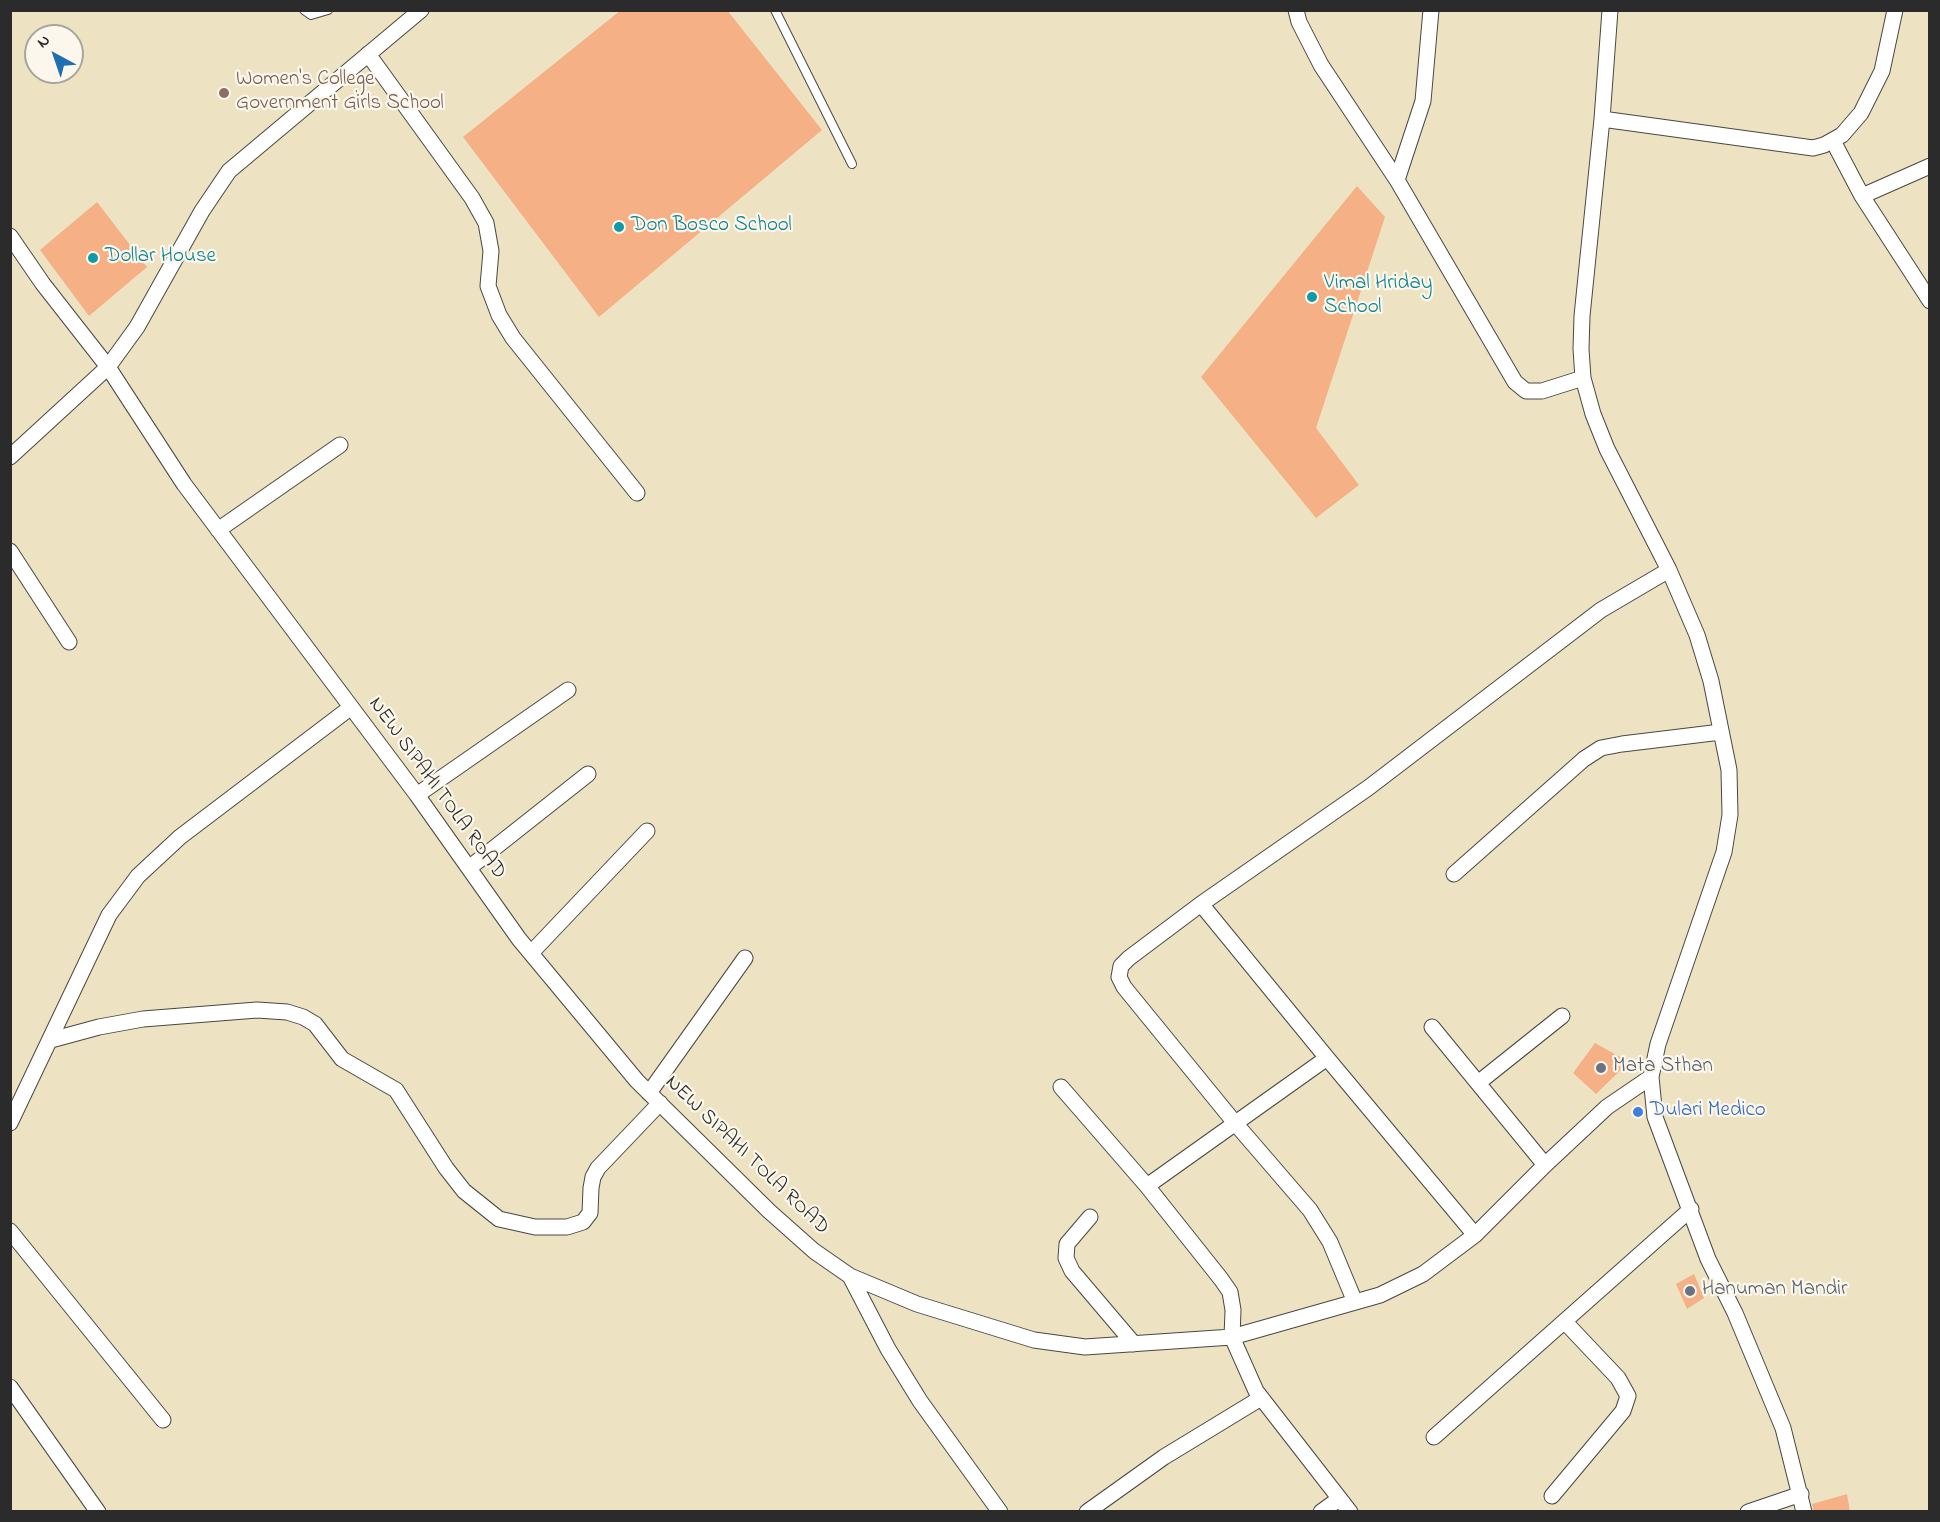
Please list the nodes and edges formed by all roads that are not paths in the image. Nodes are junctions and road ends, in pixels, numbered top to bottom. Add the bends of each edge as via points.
1 (304, 10) edge
2 (328, 10) edge
3 (421, 10) edge
4 (775, 10) edge
5 (1296, 10) edge
6 (1431, 10) edge
7 (1610, 10) edge
8 (1895, 10) edge
9 (368, 54) junction
10 (1602, 119) junction
11 (1833, 141) junction
12 (852, 164) dead end
13 (1929, 166) edge
14 (1397, 180) junction
15 (1862, 196) junction
16 (10, 236) edge
17 (1929, 301) edge
18 (108, 367) junction
19 (1583, 378) junction
20 (340, 445) dead end
21 (10, 457) edge
22 (637, 494) dead end
23 (218, 530) junction
24 (10, 551) edge
25 (1669, 570) junction
26 (69, 642) dead end
27 (568, 690) dead end
28 (350, 708) junction
29 (1721, 732) junction
30 (588, 774) dead end
31 (417, 795) junction
32 (647, 831) dead end
33 (469, 868) junction
34 (1454, 874) dead end
35 (1201, 904) junction
36 (531, 952) junction
37 (746, 958) dead end
38 (1562, 1016) dead end
39 (1432, 1027) dead end
40 (51, 1040) junction
41 (1327, 1058) junction
42 (1651, 1077) junction
43 (1478, 1083) junction
44 (1060, 1087) dead end
45 (655, 1098) junction
46 (10, 1123) edge
47 (1235, 1123) junction
48 (1545, 1165) junction
49 (1147, 1186) junction
50 (1690, 1209) junction
51 (1090, 1217) dead end
52 (10, 1231) edge
53 (1475, 1235) junction
54 (850, 1276) junction
55 (1356, 1302) junction
56 (1565, 1322) junction
57 (1232, 1338) junction
58 (1134, 1344) junction
59 (10, 1387) edge
60 (1262, 1398) junction
61 (163, 1420) dead end
62 (1434, 1437) dead end
63 (1801, 1494) junction
64 (1552, 1496) dead end
65 (1339, 1499) junction
66 (98, 1512) edge
67 (1000, 1512) edge
68 (1087, 1512) edge
69 (1321, 1512) edge
70 (1350, 1512) edge
71 (1748, 1512) edge
72 (1804, 1512) edge

1 - 2 lane via 311,15
3 - 9 street
4 - 12 lane
5 - 14 street via 1321,65
6 - 14 street via 1423,101
7 - 10 street
8 - 11 street via 1873,92 1861,113
9 - 18 street via 228,171 137,327
9 - 22 street via 486,223 491,251 489,286 499,315 513,338
10 - 11 street via 1813,148
10 - 19 street via 1582,316
11 - 15 street
13 - 15 street
14 - 19 street via 1515,382 1526,392
15 - 17 street
16 - 18 street, NEW SIPAHI TOLA ROAD
18 - 21 street
18 - 23 street, NEW SIPAHI TOLA ROAD
19 - 25 street via 1607,449
20 - 23 street
23 - 28 street, NEW SIPAHI TOLA ROAD
24 - 26 street
25 - 29 street via 1697,634
25 - 35 street via 1600,610 1368,788
27 - 31 street
28 - 31 street, NEW SIPAHI TOLA ROAD
28 - 40 street via 180,837 138,876 109,915
29 - 34 street via 1601,748
29 - 42 street via 1729,770 1730,815 1724,852 1658,1044
30 - 33 street
31 - 33 street, NEW SIPAHI TOLA ROAD
32 - 36 street
33 - 36 street, NEW SIPAHI TOLA ROAD
35 - 41 street
35 - 47 street via 1129,958 1121,966 1119,977
36 - 45 street, NEW SIPAHI TOLA ROAD
37 - 45 street
38 - 43 street
39 - 43 street
40 - 45 street via 99,1027 165,1017 257,1010 303,1017 315,1024 342,1059 396,1090 464,1191 499,1219 535,1227 567,1227 583,1222 590,1213 591,1188 598,1168
40 - 46 street
41 - 47 street
41 - 53 street
42 - 48 street, NEW SIPAHI TOLA ROAD via 1607,1107
42 - 50 street via 1655,1117
43 - 48 street
44 - 49 street
45 - 54 street, NEW SIPAHI TOLA ROAD via 769,1211 814,1251
47 - 49 street
47 - 55 street via 1310,1210 1330,1242
48 - 53 street, NEW SIPAHI TOLA ROAD
49 - 57 street via 1230,1292
50 - 56 street
50 - 63 street via 1783,1428
51 - 58 street via 1067,1244 1066,1258 1072,1272
52 - 61 street
53 - 55 street, NEW SIPAHI TOLA ROAD via 1423,1275
54 - 58 street, NEW SIPAHI TOLA ROAD via 916,1304 1034,1340 1085,1347
54 - 67 street via 920,1401
55 - 57 street, NEW SIPAHI TOLA ROAD
56 - 62 street
56 - 64 street via 1618,1378 1628,1396 1623,1411
57 - 58 street, NEW SIPAHI TOLA ROAD
57 - 60 street
59 - 66 street
60 - 65 street
60 - 68 street via 1164,1457
63 - 71 street
63 - 72 street
65 - 69 street
65 - 70 street

